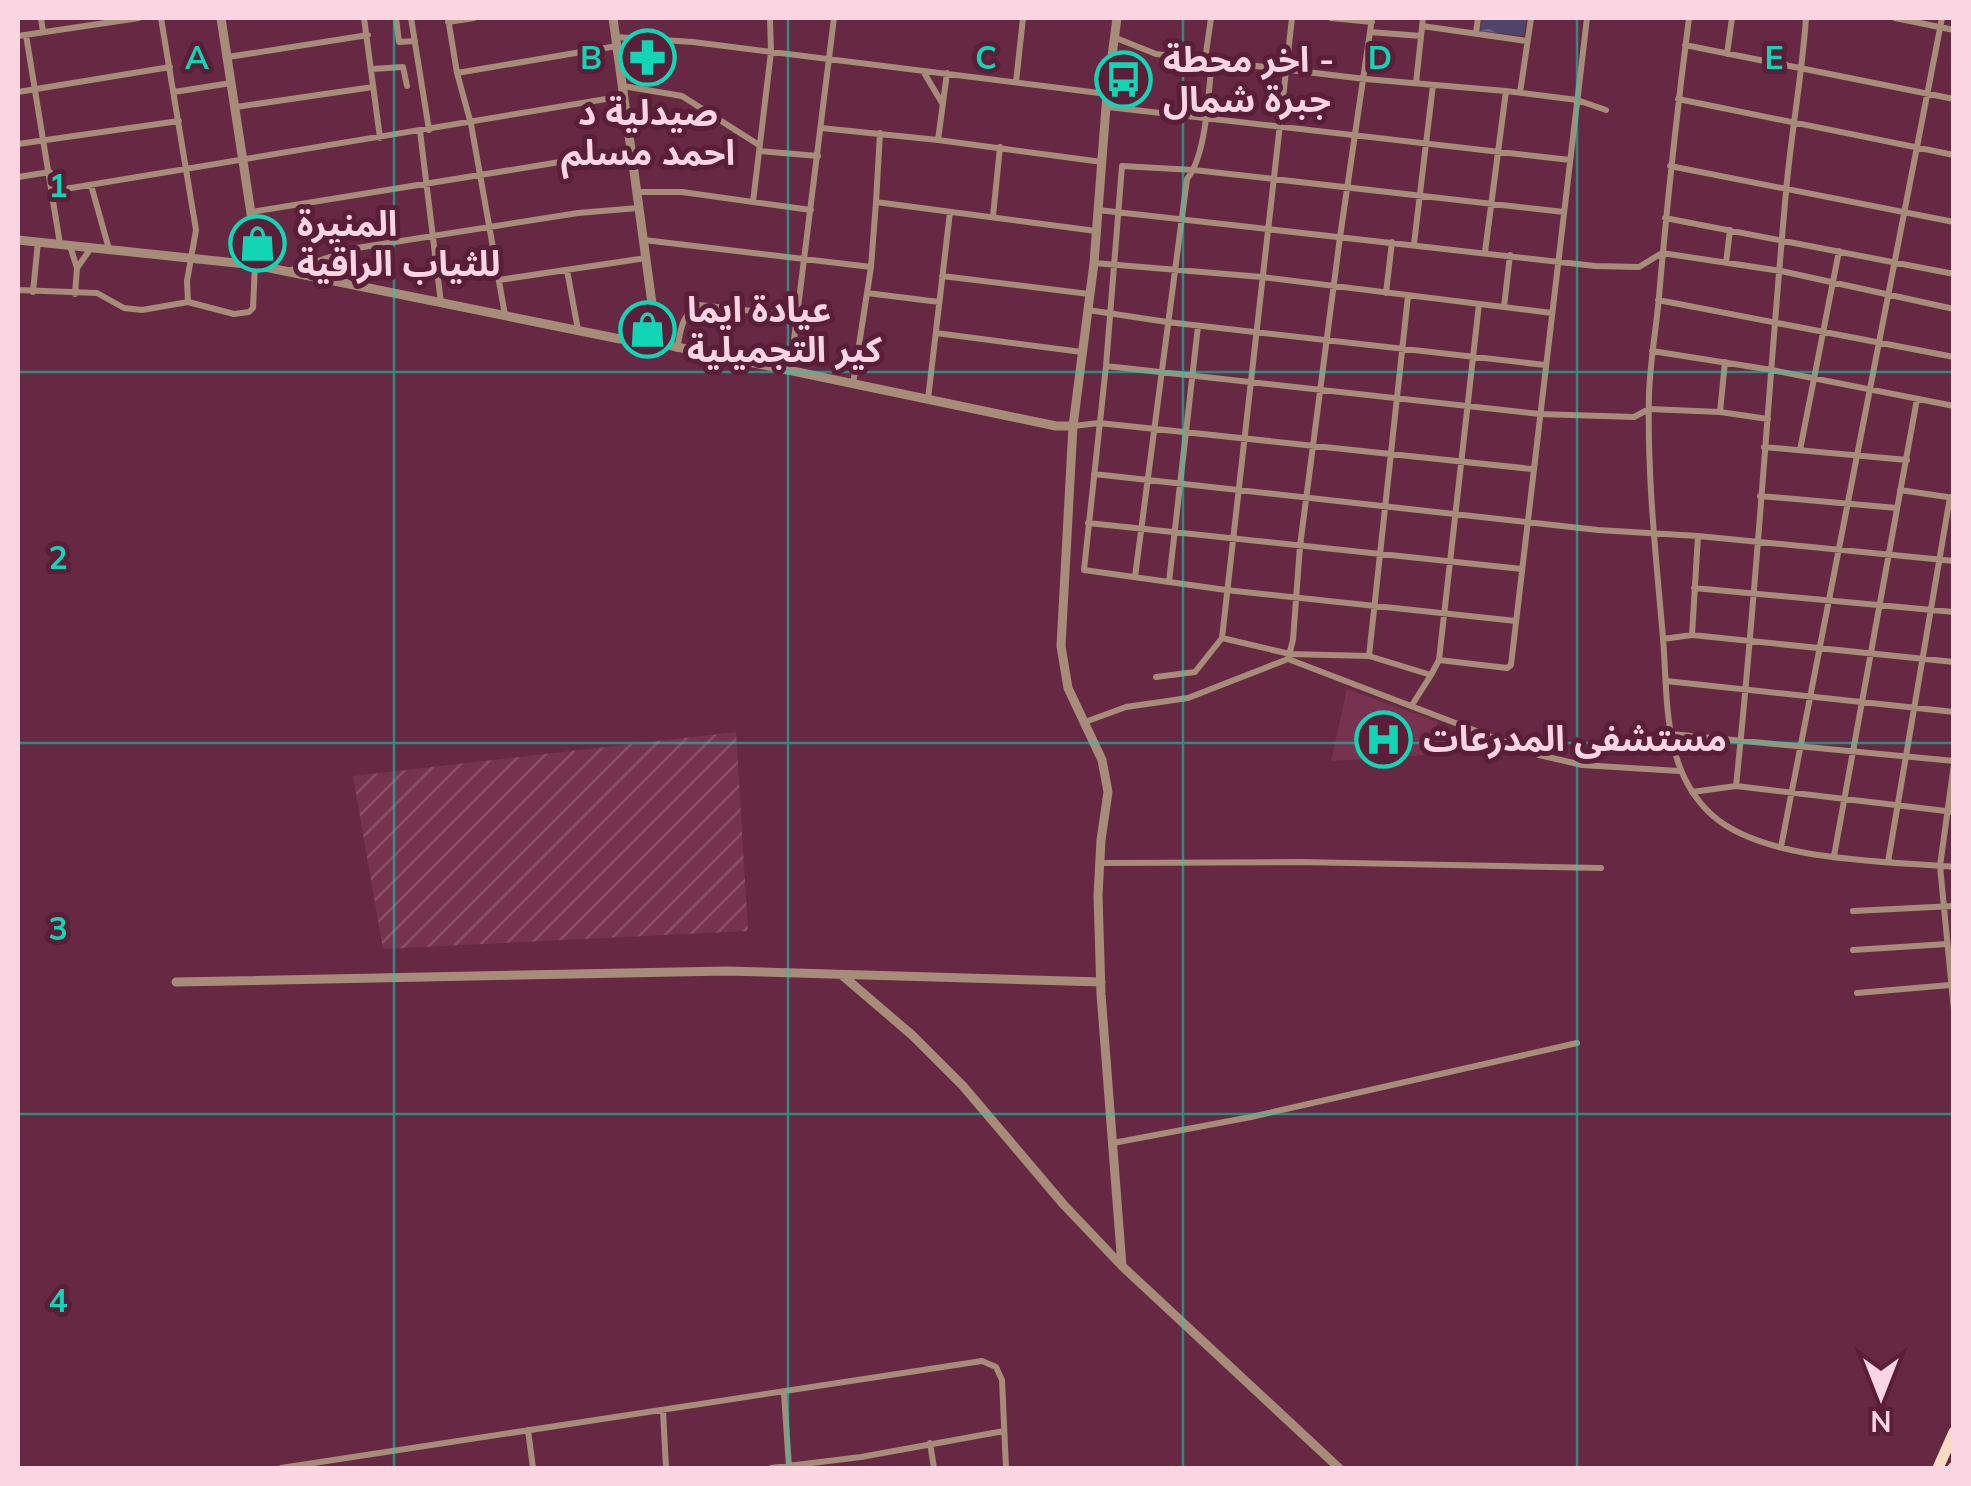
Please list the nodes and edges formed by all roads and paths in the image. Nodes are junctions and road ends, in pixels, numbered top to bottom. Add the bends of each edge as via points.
1 (40, 18) edge
2 (139, 18) edge
3 (160, 18) edge
4 (221, 18) edge
5 (364, 18) edge
6 (396, 18) edge
7 (411, 18) edge
8 (474, 18) edge
9 (612, 18) edge
10 (770, 18) edge
11 (834, 18) edge
12 (1023, 18) edge
13 (1117, 18) edge
14 (1212, 18) edge
15 (1292, 18) edge
16 (1331, 18) edge
17 (1478, 18) edge
18 (1530, 18) edge
19 (1587, 18) edge
20 (1688, 18) edge
21 (1732, 18) edge
22 (1806, 18) edge
23 (1895, 18) edge
24 (1942, 18) edge
25 (448, 20) edge
26 (1372, 20) edge
27 (1422, 22) edge
28 (1940, 27) junction
29 (1954, 30) edge
30 (43, 32) junction
31 (1370, 32) junction
32 (1476, 34) junction
33 (368, 35) junction
34 (22, 36) edge
35 (1421, 36) junction
36 (1116, 38) junction
37 (415, 40) junction
38 (1527, 40) junction
39 (616, 42) junction
40 (1685, 45) junction
41 (771, 52) junction
42 (1727, 54) junction
43 (228, 57) junction
44 (1208, 60) junction
45 (830, 61) junction
46 (170, 67) junction
47 (372, 69) junction
48 (1803, 69) junction
49 (1286, 70) junction
50 (923, 71) junction
51 (457, 73) junction
52 (946, 74) junction
53 (1365, 79) junction
54 (1016, 82) junction
55 (232, 83) junction
56 (1416, 83) junction
57 (1433, 85) junction
58 (407, 86) dead end
59 (373, 87) junction
60 (36, 89) junction
61 (623, 91) junction
62 (1506, 91) junction
63 (18, 92) edge
64 (174, 92) junction
65 (1520, 93) junction
66 (1107, 94) junction
67 (1927, 94) junction
68 (1678, 99) junction
69 (1954, 99) edge
70 (1578, 100) junction
71 (942, 104) junction
72 (1108, 107) junction
73 (236, 108) junction
74 (1606, 110) dead end
75 (1206, 116) junction
76 (179, 121) junction
77 (1796, 122) junction
78 (471, 124) junction
79 (1279, 125) junction
80 (822, 128) junction
81 (424, 131) junction
82 (880, 133) junction
83 (1354, 133) junction
84 (380, 138) junction
85 (45, 140) junction
86 (938, 140) junction
87 (1426, 141) junction
88 (18, 144) edge
89 (1000, 147) junction
90 (760, 148) junction
91 (1917, 148) junction
92 (1498, 150) junction
93 (1954, 155) edge
94 (818, 156) junction
95 (243, 160) junction
96 (1570, 160) junction
97 (1102, 162) junction
98 (634, 163) junction
99 (1670, 166) junction
100 (187, 170) junction
101 (1194, 170) junction
102 (50, 172) junction
103 (480, 175) junction
104 (18, 177) edge
105 (1273, 178) junction
106 (91, 185) junction
107 (427, 185) junction
108 (1346, 187) junction
109 (1786, 189) junction
110 (53, 191) junction
111 (636, 192) junction
112 (1420, 195) junction
113 (753, 202) junction
114 (876, 202) junction
115 (1491, 202) junction
116 (638, 208) junction
117 (811, 210) junction
118 (1098, 210) junction
119 (251, 212) junction
120 (950, 212) junction
121 (1120, 212) junction
122 (1564, 212) junction
123 (1905, 212) junction
124 (993, 216) junction
125 (1665, 218) junction
126 (1183, 219) junction
127 (1954, 222) edge
128 (488, 226) junction
129 (1268, 228) junction
130 (1730, 230) junction
131 (1096, 231) junction
132 (433, 236) junction
133 (1340, 237) junction
134 (1783, 239) junction
135 (18, 240) edge
136 (644, 240) junction
137 (38, 242) junction
138 (1392, 242) junction
139 (65, 244) junction
140 (1414, 244) junction
141 (92, 247) junction
142 (109, 249) junction
143 (1840, 251) junction
144 (1485, 252) junction
145 (1662, 253) junction
146 (1510, 256) junction
147 (191, 257) junction
148 (805, 257) junction
149 (646, 258) junction
150 (1559, 262) junction
151 (1894, 262) junction
152 (1094, 263) junction
153 (1726, 263) junction
154 (256, 265) junction
155 (1114, 265) junction
156 (871, 267) junction
157 (76, 268) junction
158 (1175, 269) junction
159 (567, 270) junction
160 (289, 271) junction
161 (1781, 271) junction
162 (1954, 274) edge
163 (942, 276) junction
164 (1262, 276) junction
165 (498, 280) junction
166 (1833, 284) junction
167 (1334, 286) junction
168 (18, 290) edge
169 (33, 292) junction
170 (1386, 293) junction
171 (75, 294) junction
172 (868, 294) junction
173 (1090, 294) junction
174 (1888, 295) junction
175 (1408, 296) junction
176 (1658, 300) junction
177 (188, 302) junction
178 (939, 302) junction
179 (441, 303) junction
180 (1480, 304) junction
181 (1504, 307) junction
182 (1954, 308) edge
183 (1088, 310) junction
184 (1109, 314) junction
185 (1552, 314) junction
186 (504, 316) junction
187 (799, 316) junction
188 (1167, 322) junction
189 (1777, 322) junction
190 (1198, 326) junction
191 (578, 330) junction
192 (1824, 331) junction
193 (1255, 332) junction
194 (936, 333) junction
195 (1328, 340) junction
196 (653, 342) junction
197 (1879, 342) junction
198 (677, 348) junction
199 (1402, 348) junction
200 (1652, 351) junction
201 (1082, 352) junction
202 (1474, 356) junction
203 (1954, 357) edge
204 (1724, 362) junction
205 (1545, 365) junction
206 (1106, 366) junction
207 (1772, 370) junction
208 (790, 372) junction
209 (1161, 372) junction
210 (1192, 376) junction
211 (1814, 378) junction
212 (1249, 383) junction
213 (853, 384) junction
214 (1870, 388) junction
215 (1321, 390) junction
216 (1397, 397) junction
217 (1917, 399) junction
218 (928, 400) junction
219 (1953, 404) edge
220 (1468, 405) junction
221 (1650, 409) junction
222 (1720, 412) junction
223 (1538, 414) junction
224 (1768, 419) junction
225 (1099, 423) junction
226 (1073, 426) junction
227 (1154, 428) junction
228 (1187, 432) junction
229 (1243, 438) junction
230 (1313, 446) junction
231 (1764, 446) junction
232 (1800, 450) junction
233 (1390, 454) junction
234 (1857, 455) junction
235 (1907, 460) junction
236 (1462, 462) junction
237 (1532, 470) junction
238 (1094, 474) junction
239 (1148, 480) junction
240 (1180, 484) junction
241 (1237, 490) junction
242 (1900, 490) junction
243 (1760, 496) junction
244 (1306, 497) junction
245 (1952, 498) edge
246 (1847, 502) junction
247 (1385, 505) junction
248 (1897, 508) junction
249 (1456, 513) junction
250 (1527, 520) junction
251 (1088, 523) junction
252 (1142, 529) junction
253 (1174, 532) junction
254 (1653, 533) junction
255 (1698, 536) junction
256 (1232, 538) junction
257 (1757, 542) junction
258 (1300, 546) junction
259 (1838, 551) junction
260 (1380, 554) junction
261 (1890, 556) junction
262 (1940, 560) junction
263 (1954, 561) edge
264 (1451, 562) junction
265 (1522, 569) junction
266 (1135, 577) junction
267 (1168, 582) junction
268 (1694, 588) junction
269 (1226, 590) junction
270 (1753, 592) junction
271 (1296, 597) junction
272 (1829, 599) junction
273 (1881, 604) junction
274 (1374, 606) junction
275 (1933, 610) junction
276 (1954, 612) edge
277 (1446, 614) junction
278 (1516, 621) junction
279 (1692, 635) junction
280 (1222, 638) junction
281 (1663, 639) junction
282 (1749, 639) junction
283 (1820, 648) junction
284 (1872, 652) junction
285 (1289, 656) junction
286 (1369, 656) junction
287 (1925, 658) junction
288 (1439, 660) junction
289 (1954, 662) edge
290 (1431, 675) junction
291 (1156, 677) dead end
292 (1666, 681) junction
293 (1744, 689) junction
294 (1810, 696) junction
295 (1862, 701) junction
296 (1412, 704) junction
297 (1916, 706) junction
298 (1954, 712) edge
299 (1085, 722) junction
300 (1672, 734) junction
301 (1741, 739) junction
302 (1800, 744) junction
303 (1851, 750) junction
304 (1908, 756) junction
305 (1954, 763) edge
306 (1680, 771) junction
307 (1736, 786) junction
308 (1692, 792) junction
309 (1791, 792) junction
310 (1843, 799) junction
311 (1899, 805) junction
312 (1949, 811) edge
313 (1781, 847) junction
314 (1834, 856) junction
315 (1888, 862) junction
316 (1100, 864) junction
317 (1940, 866) junction
318 (1954, 867) edge
319 (1602, 868) dead end
320 (1942, 904) junction
321 (1954, 906) edge
322 (1854, 911) dead end
323 (1946, 944) junction
324 (1853, 950) dead end
325 (842, 976) junction
326 (176, 982) dead end
327 (1101, 982) junction
328 (1950, 984) junction
329 (1857, 993) dead end
330 (1954, 1011) edge
331 (1576, 1043) dead end
332 (1113, 1143) junction
333 (1122, 1266) junction
334 (784, 1393) junction
335 (662, 1410) junction
336 (528, 1430) junction
337 (1004, 1431) junction
338 (1954, 1432) edge
339 (930, 1443) junction
340 (860, 1457) junction
341 (332, 1464) edge
342 (789, 1467) edge
343 (280, 1468) edge
344 (534, 1468) edge
345 (666, 1468) edge
346 (771, 1468) edge
347 (861, 1468) edge
348 (934, 1468) edge
349 (1006, 1468) edge
350 (1339, 1468) edge
351 (1938, 1468) edge

1 - 30 street
2 - 30 street
3 - 46 street
4 - 43 street
5 - 33 street
6 - 37 street via 400,42
7 - 37 street
8 - 25 street
9 - 39 street
10 - 41 street
11 - 45 street
12 - 54 street
13 - 36 street
14 - 44 street
15 - 49 street
16 - 26 street
17 - 32 street
18 - 38 street
19 - 70 street
20 - 40 street
21 - 42 street
22 - 48 street
23 - 28 street
24 - 28 street
25 - 51 street
26 - 31 street
27 - 32 street
27 - 35 street
28 - 29 street
28 - 67 street
30 - 34 street
31 - 35 street
31 - 53 street
32 - 38 street
33 - 43 street
33 - 47 street
34 - 60 street
35 - 56 street
36 - 44 street via 1148,53
36 - 66 street
37 - 81 street
38 - 65 street
39 - 41 street via 694,42
39 - 51 street
39 - 61 street
40 - 42 street
40 - 68 street
41 - 45 street
41 - 90 street
42 - 48 street
43 - 55 street
44 - 49 street
44 - 75 street
45 - 50 street
45 - 80 street
46 - 60 street
46 - 64 street
47 - 58 street via 403,67
47 - 59 street
48 - 67 street
48 - 77 street
49 - 53 street
49 - 79 street
50 - 52 street
50 - 71 street
51 - 78 street
52 - 54 street
52 - 71 street
53 - 56 street
53 - 83 street
54 - 66 street
55 - 64 street
55 - 73 street
56 - 57 street
57 - 62 street
57 - 87 street
59 - 73 street
59 - 84 street
60 - 63 street
60 - 85 street
61 - 78 street
61 - 90 street via 682,96
61 - 98 street
62 - 65 street
62 - 92 street
64 - 76 street
65 - 70 street
66 - 72 street
67 - 69 street
67 - 91 street
68 - 77 street
68 - 99 street
70 - 74 street
70 - 96 street
71 - 86 street
72 - 75 street
72 - 97 street
73 - 95 street
75 - 79 street
75 - 101 street
76 - 85 street
76 - 100 street
77 - 91 street
77 - 109 street
78 - 81 street
78 - 103 street
79 - 83 street
79 - 105 street
80 - 82 street
80 - 94 street
81 - 84 street
81 - 107 street
82 - 86 street
82 - 114 street
83 - 87 street
83 - 108 street
84 - 95 street
85 - 88 street
85 - 102 street
86 - 89 street
87 - 92 street
87 - 112 street
89 - 97 street
89 - 124 street
90 - 94 street
90 - 113 street
91 - 93 street
91 - 123 street
92 - 96 street
92 - 115 street
94 - 117 street
95 - 100 street
95 - 119 street
96 - 122 street
97 - 118 street
98 - 103 street via 572,161
98 - 111 street
99 - 109 street
99 - 125 street
100 - 106 street
100 - 147 street via 196,230
101 - 105 street
101 - 121 street via 1122,166
101 - 126 street
102 - 104 street
102 - 110 street
103 - 107 street
103 - 128 street
105 - 108 street
105 - 129 street
106 - 110 street
106 - 142 street
107 - 119 street
107 - 132 street
108 - 112 street
108 - 133 street
109 - 123 street
109 - 134 street
110 - 139 street
111 - 113 street
111 - 116 street
112 - 115 street
112 - 140 street
113 - 117 street
114 - 120 street
114 - 156 street
115 - 122 street
115 - 144 street
116 - 128 street
116 - 136 street
117 - 148 street
118 - 121 street
118 - 131 street
119 - 154 street
120 - 124 street
120 - 163 street
121 - 126 street
121 - 155 street
122 - 150 street
123 - 127 street
123 - 151 street
124 - 131 street
125 - 130 street
125 - 145 street
126 - 129 street
126 - 158 street
128 - 132 street
128 - 165 street
129 - 133 street
129 - 164 street
130 - 134 street
130 - 153 street
131 - 152 street
132 - 160 street via 357,248
132 - 179 street
133 - 138 street
133 - 167 street
134 - 143 street
134 - 161 street
135 - 137 street
136 - 148 street
136 - 149 street
137 - 139 street
137 - 169 street
138 - 140 street
138 - 170 street
139 - 141 street
139 - 157 street
140 - 144 street
141 - 142 street
141 - 157 street
142 - 147 street
143 - 151 street
143 - 166 street
144 - 146 street
145 - 150 street via 1622,268
145 - 153 street
145 - 176 street
146 - 150 street
146 - 181 street
147 - 154 street
147 - 177 street
148 - 156 street
148 - 187 street
149 - 159 street
149 - 196 street
150 - 185 street
151 - 162 street
151 - 174 street
152 - 155 street
152 - 173 street
153 - 161 street
154 - 160 street
154 - 177 street via 249,312
155 - 158 street
155 - 184 street
156 - 172 street
157 - 171 street
158 - 164 street
158 - 188 street
159 - 165 street
159 - 191 street
160 - 179 street
161 - 166 street
161 - 189 street
163 - 173 street
163 - 178 street
164 - 167 street
164 - 193 street
165 - 186 street
166 - 174 street
166 - 192 street
167 - 170 street
167 - 195 street
168 - 169 street
169 - 171 street
170 - 175 street
171 - 177 street via 97,293 142,310
172 - 178 street
172 - 213 street
173 - 183 street
174 - 182 street
174 - 197 street
175 - 180 street
175 - 199 street
176 - 189 street
176 - 200 street
178 - 194 street
179 - 186 street
180 - 181 street
180 - 202 street
181 - 185 street
183 - 184 street
183 - 201 street
184 - 188 street
184 - 206 street
185 - 205 street
186 - 191 street
187 - 198 street via 699,305 682,320
187 - 208 street
188 - 190 street
188 - 209 street
189 - 192 street
189 - 207 street
190 - 193 street
190 - 210 street
191 - 196 street
192 - 197 street
192 - 211 street
193 - 195 street
193 - 212 street
194 - 201 street
194 - 218 street
195 - 199 street
195 - 215 street
196 - 198 street
197 - 203 street
197 - 214 street
198 - 208 street
199 - 202 street
199 - 216 street
200 - 204 street
200 - 221 street
201 - 226 street
202 - 205 street
202 - 220 street
204 - 207 street
204 - 222 street
205 - 223 street
206 - 209 street
206 - 225 street
207 - 211 street
207 - 224 street
208 - 213 street
209 - 210 street
209 - 227 street
210 - 212 street
210 - 228 street
211 - 214 street
211 - 232 street
212 - 215 street
212 - 229 street
213 - 218 street
214 - 217 street
214 - 234 street
215 - 216 street
215 - 230 street
216 - 220 street
216 - 233 street
217 - 219 street
217 - 235 street
218 - 226 street
220 - 223 street
220 - 236 street
221 - 222 street
221 - 223 street via 1634,417
221 - 254 street
222 - 224 street
223 - 237 street
224 - 231 street
225 - 226 street
225 - 227 street
225 - 238 street
226 - 299 street via 1061,646 1068,688
227 - 228 street
227 - 239 street
228 - 229 street
228 - 240 street
229 - 230 street
229 - 241 street
230 - 233 street
230 - 244 street
231 - 232 street
231 - 243 street
232 - 234 street
233 - 236 street
233 - 247 street
234 - 235 street
234 - 246 street
235 - 242 street
236 - 237 street
236 - 249 street
237 - 250 street
238 - 239 street
238 - 251 street
239 - 240 street
239 - 252 street
240 - 241 street
240 - 253 street
241 - 244 street
241 - 256 street
242 - 245 street
242 - 248 street
243 - 246 street
243 - 257 street
244 - 247 street
244 - 258 street
245 - 262 street
246 - 248 street
246 - 259 street
247 - 249 street
247 - 260 street
248 - 261 street
249 - 250 street
249 - 264 street
250 - 254 street
250 - 265 street
251 - 252 street
251 - 266 street via 1084,570
252 - 253 street
252 - 266 street
253 - 256 street
253 - 267 street
254 - 255 street
254 - 281 street
255 - 257 street
255 - 268 street
256 - 258 street
256 - 269 street
257 - 259 street
257 - 270 street
258 - 260 street
258 - 271 street
259 - 261 street
259 - 272 street
260 - 264 street
260 - 274 street
261 - 262 street
261 - 273 street
262 - 263 street
262 - 275 street
264 - 265 street
264 - 277 street
265 - 278 street
266 - 267 street
267 - 269 street
268 - 270 street
268 - 279 street
269 - 271 street
269 - 280 street
270 - 272 street
270 - 282 street
271 - 274 street
271 - 285 street
272 - 273 street
272 - 283 street
273 - 275 street
273 - 284 street
274 - 277 street
274 - 286 street
275 - 276 street
275 - 287 street
277 - 278 street
277 - 288 street
278 - 288 street via 1509,668
279 - 281 street
279 - 282 street
280 - 285 street
280 - 291 street via 1195,672
281 - 292 street
282 - 283 street
282 - 293 street
283 - 284 street
283 - 294 street
284 - 287 street
284 - 295 street
285 - 286 street
285 - 296 street
285 - 299 street via 1188,698 1126,707
286 - 290 street
287 - 289 street
287 - 297 street
288 - 290 street
290 - 296 street
292 - 293 street
292 - 300 street
293 - 294 street
293 - 301 street
294 - 295 street
294 - 302 street
295 - 297 street
295 - 303 street
296 - 306 street via 1582,765
297 - 298 street
297 - 304 street
299 - 316 street via 1108,792
300 - 301 street
300 - 306 street
301 - 302 street
301 - 307 street
302 - 303 street
302 - 309 street
303 - 304 street
303 - 310 street
304 - 305 street
304 - 311 street
305 - 312 street
306 - 308 street
307 - 308 street
307 - 309 street
308 - 313 street via 1722,823
309 - 310 street
309 - 313 street
310 - 311 street
310 - 314 street
311 - 312 street
311 - 315 street
312 - 317 street
313 - 314 street
314 - 315 street
315 - 317 street
316 - 319 street
316 - 327 street
317 - 318 street
317 - 320 street
320 - 321 street
320 - 322 street
320 - 323 street
323 - 324 street
323 - 328 street
325 - 326 street via 727,970
325 - 327 street
325 - 333 street via 962,1086
327 - 332 street
328 - 329 street
328 - 330 street
331 - 332 street
332 - 333 street
333 - 350 street
334 - 335 street
334 - 337 street via 989,1362 1002,1380
334 - 342 street
335 - 336 street
335 - 345 street
336 - 341 street
336 - 344 street
337 - 339 street
337 - 349 street
338 - 351 main road
339 - 340 street
339 - 348 street
340 - 342 street
340 - 347 street
341 - 343 street
342 - 346 street

